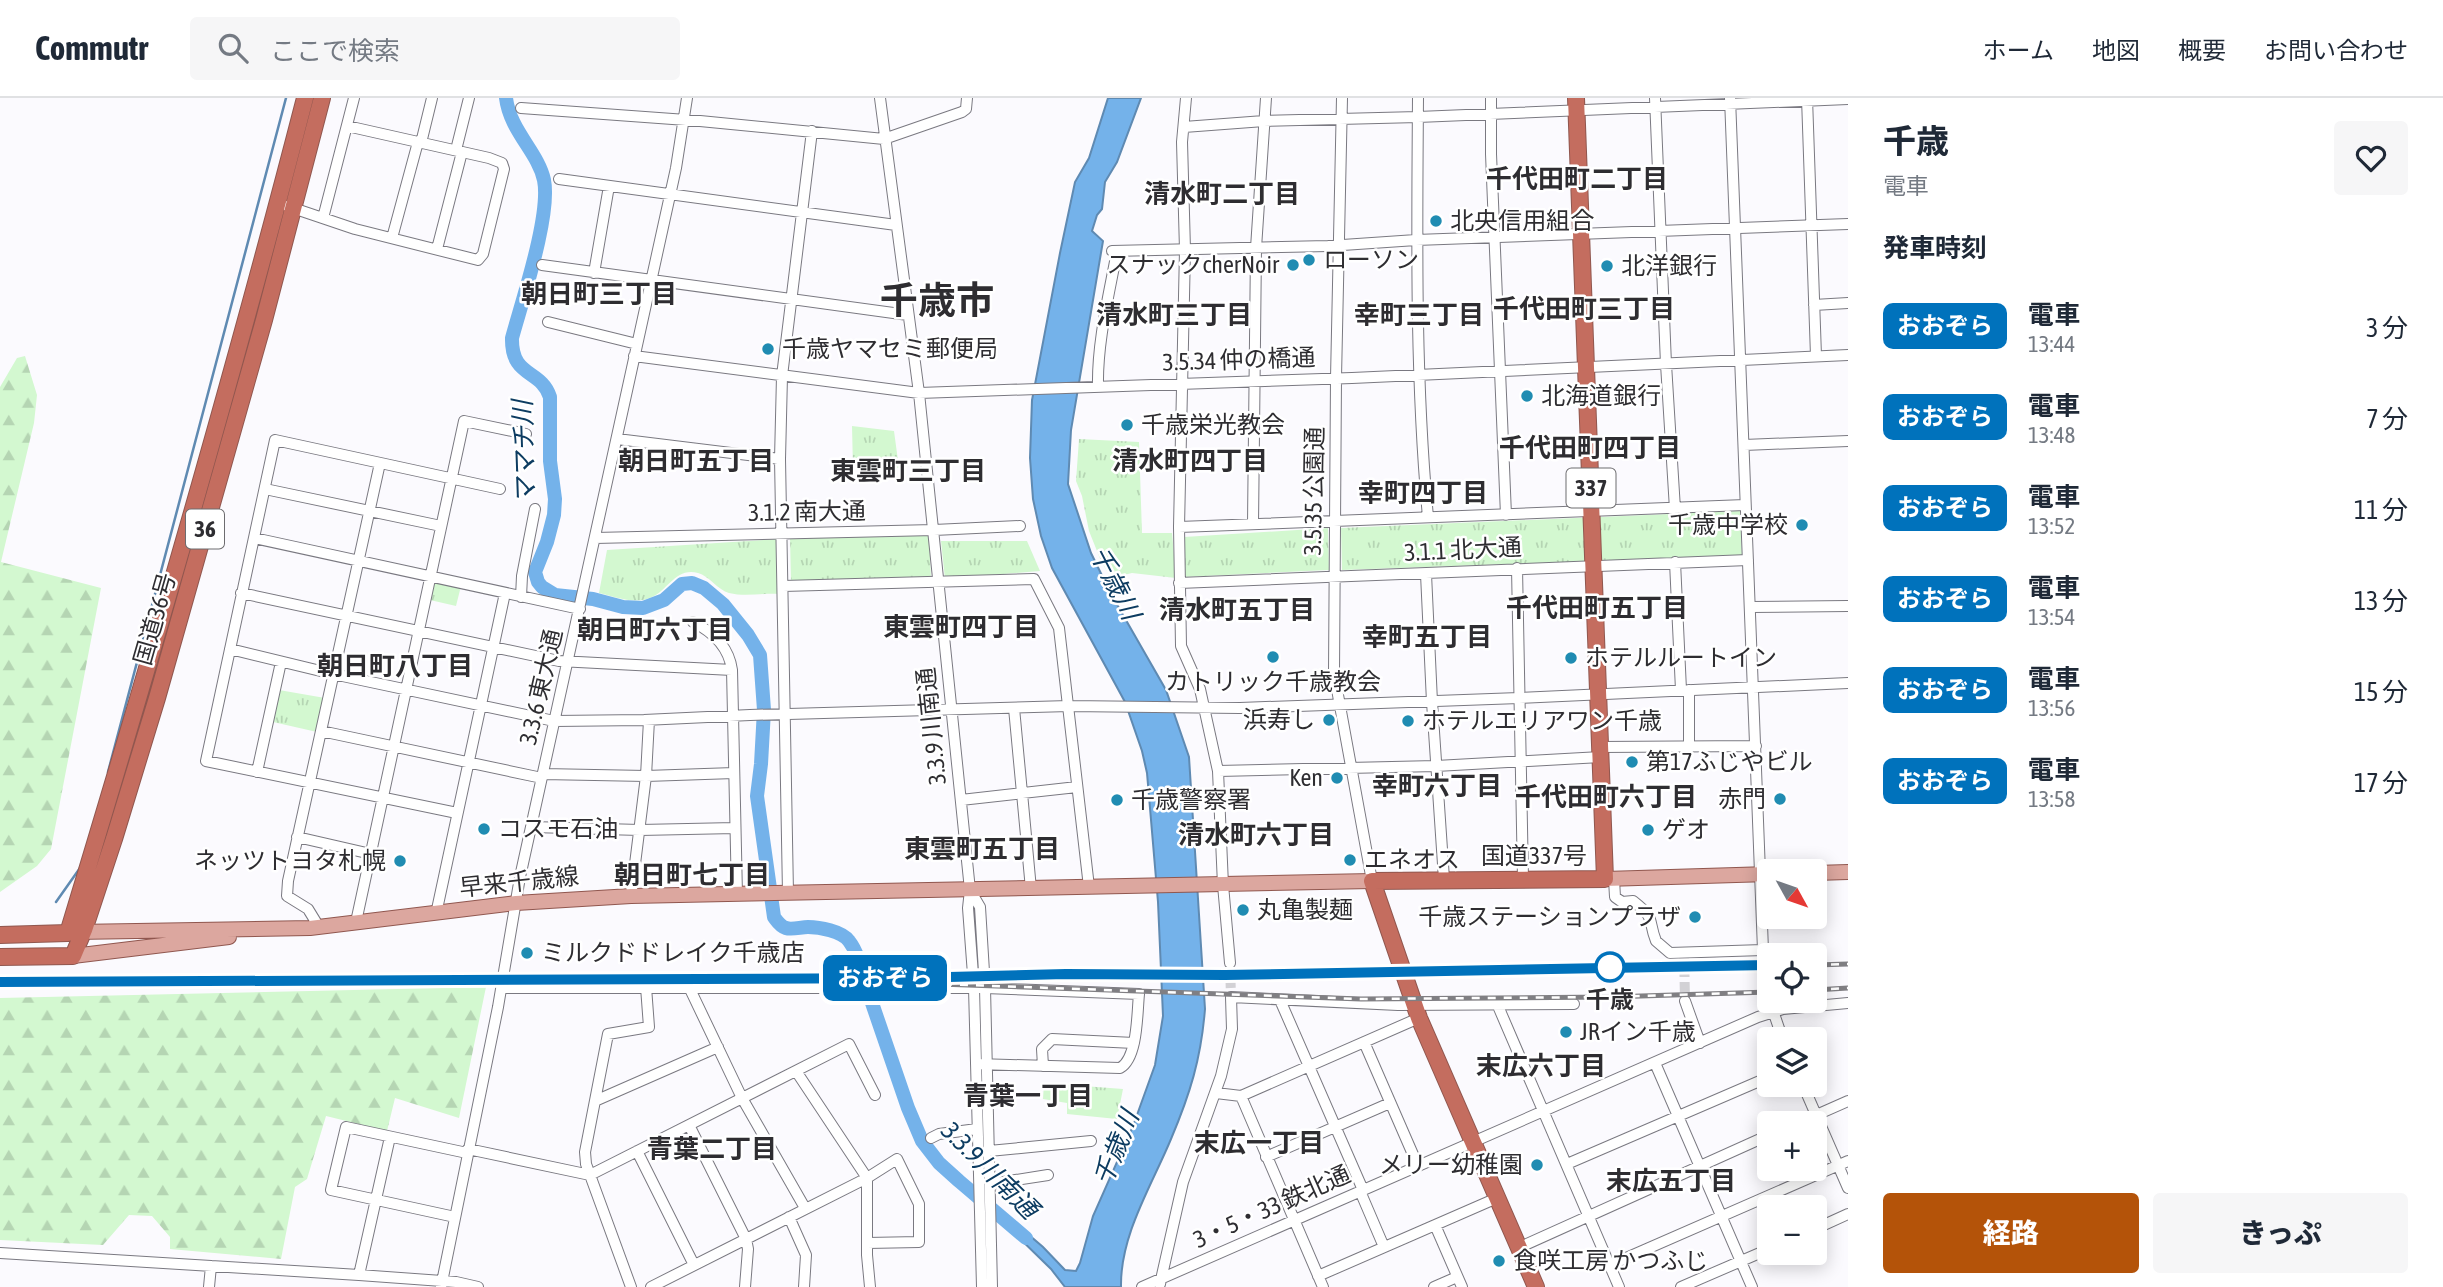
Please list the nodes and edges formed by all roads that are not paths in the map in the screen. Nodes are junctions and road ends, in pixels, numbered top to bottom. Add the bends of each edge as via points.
1 (305, 98) edge
2 (322, 98) edge
3 (354, 98) edge
4 (432, 98) edge
5 (469, 98) edge
6 (565, 98) edge
7 (687, 98) edge
8 (880, 98) edge
9 (967, 98) edge
10 (1186, 98) edge
11 (1266, 98) edge
12 (1342, 98) edge
13 (1418, 98) edge
14 (1491, 98) edge
15 (1807, 99) edge
16 (1848, 99) edge
17 (1730, 101) edge
18 (1656, 103) edge
19 (1576, 105) edge
20 (521, 108) dead end
21 (560, 109) junction
22 (1491, 114) junction
23 (1418, 117) junction
24 (1342, 119) junction
25 (685, 120) junction
26 (1264, 121) junction
27 (347, 126) junction
28 (1184, 127) junction
29 (813, 131) junction
30 (884, 139) junction
31 (419, 142) junction
32 (459, 151) junction
33 (559, 179) dead end
34 (609, 186) junction
35 (670, 195) junction
36 (278, 203) junction
37 (294, 208) junction
38 (802, 212) junction
39 (323, 218) junction
40 (1848, 224) edge
41 (896, 225) junction
42 (1810, 225) junction
43 (1734, 228) junction
44 (1660, 232) junction
45 (1581, 234) junction
46 (392, 238) junction
47 (1496, 238) junction
48 (1416, 240) junction
49 (1339, 245) junction
50 (1256, 248) junction
51 (437, 249) junction
52 (1185, 250) junction
53 (542, 265) dead end
54 (594, 273) junction
55 (651, 281) junction
56 (792, 300) junction
57 (1848, 303) edge
58 (1814, 305) junction
59 (908, 315) junction
60 (548, 322) dead end
61 (637, 344) junction
62 (1848, 355) edge
63 (634, 356) junction
64 (1816, 356) junction
65 (1740, 359) junction
66 (1666, 363) junction
67 (1585, 367) junction
68 (1500, 369) junction
69 (1419, 374) junction
70 (782, 376) junction
71 (1336, 378) junction
72 (1256, 380) junction
73 (1182, 383) junction
74 (1093, 387) junction
75 (919, 393) junction
76 (526, 434) dead end
77 (617, 439) junction
78 (1848, 441) edge
79 (1744, 445) junction
80 (780, 459) junction
81 (380, 463) junction
82 (452, 478) junction
83 (265, 489) junction
84 (500, 489) dead end
85 (1745, 505) junction
86 (535, 509) dead end
87 (1675, 509) junction
88 (369, 511) junction
89 (1593, 513) junction
90 (1506, 515) junction
91 (1429, 517) junction
92 (1336, 520) junction
93 (1253, 524) junction
94 (441, 526) junction
95 (1020, 526) dead end
96 (1179, 527) junction
97 (934, 530) junction
98 (781, 534) junction
99 (254, 538) junction
100 (595, 538) junction
101 (1748, 560) junction
102 (358, 562) junction
103 (1675, 562) junction
104 (1594, 565) junction
105 (1517, 568) junction
106 (1426, 574) junction
107 (1335, 575) junction
108 (430, 578) junction
109 (939, 583) junction
110 (1179, 583) junction
111 (783, 586) junction
112 (241, 593) junction
113 (505, 593) junction
114 (521, 597) junction
115 (581, 605) junction
116 (1848, 606) edge
117 (1751, 607) junction
118 (346, 615) junction
119 (693, 622) dead end
120 (419, 631) junction
121 (493, 648) junction
122 (230, 649) junction
123 (568, 660) junction
124 (281, 662) junction
125 (732, 670) junction
126 (333, 674) junction
127 (1848, 683) edge
128 (1754, 688) junction
129 (406, 690) junction
130 (1685, 690) junction
131 (1599, 694) junction
132 (1519, 698) junction
133 (1432, 702) junction
134 (1341, 704) junction
135 (481, 705) junction
136 (1069, 706) junction
137 (1014, 708) junction
138 (1203, 708) junction
139 (951, 709) junction
140 (786, 714) junction
141 (732, 716) junction
142 (649, 720) junction
143 (554, 721) junction
144 (321, 731) junction
145 (1689, 746) junction
146 (1756, 746) junction
147 (394, 747) junction
148 (1601, 752) junction
149 (1520, 761) junction
150 (468, 762) junction
151 (1436, 766) junction
152 (1351, 767) junction
153 (1218, 771) junction
154 (257, 772) junction
155 (734, 773) junction
156 (543, 776) junction
157 (646, 776) junction
158 (310, 782) junction
159 (1077, 787) junction
160 (1023, 793) junction
161 (383, 798) junction
162 (961, 800) junction
163 (457, 813) junction
164 (532, 827) junction
165 (736, 828) junction
166 (640, 830) junction
167 (297, 837) junction
168 (370, 854) junction
169 (1763, 859) edge
170 (1827, 873) edge
171 (1848, 873) edge
172 (1757, 874) edge
173 (1522, 878) junction
174 (1444, 879) junction
175 (1609, 879) junction
176 (1372, 881) junction
177 (1219, 885) junction
178 (1089, 887) junction
179 (1031, 889) junction
180 (970, 890) junction
181 (785, 893) junction
182 (737, 895) junction
183 (631, 896) junction
184 (516, 903) junction
185 (436, 914) junction
186 (356, 922) junction
187 (319, 927) junction
188 (300, 929) junction
189 (1763, 929) edge
190 (76, 932) junction
191 (0, 935) edge
192 (73, 956) junction
193 (0, 957) edge
194 (1230, 963) tunnel mouth
195 (646, 987) junction
196 (689, 987) junction
197 (502, 988) junction
198 (979, 988) junction
199 (1280, 1000) junction
200 (1685, 1001) tunnel mouth
201 (1848, 1003) edge
202 (1574, 1004) dead end
203 (1827, 1005) edge
204 (1498, 1006) junction
205 (1417, 1012) junction
206 (1760, 1013) edge
207 (1364, 1042) junction
208 (1133, 1043) junction
209 (1700, 1043) junction
210 (718, 1047) junction
211 (1654, 1063) junction
212 (981, 1064) junction
213 (1043, 1066) junction
214 (1309, 1067) junction
215 (796, 1071) junction
216 (1757, 1082) edge
217 (1216, 1093) junction
218 (875, 1096) dead end
219 (1241, 1096) junction
220 (742, 1098) junction
221 (595, 1101) junction
222 (1848, 1101) edge
223 (1390, 1103) junction
224 (1826, 1111) edge
225 (1545, 1112) junction
226 (1678, 1116) junction
227 (689, 1125) junction
228 (1336, 1127) junction
229 (977, 1129) junction
230 (1827, 1133) edge
231 (390, 1137) junction
232 (931, 1138) dead end
233 (1757, 1140) edge
234 (1091, 1141) dead end
235 (1474, 1141) junction
236 (468, 1151) junction
237 (637, 1151) junction
238 (989, 1152) junction
239 (1266, 1157) junction
240 (1843, 1163) edge
241 (1567, 1164) junction
242 (1699, 1165) junction
243 (1418, 1166) junction
244 (590, 1175) junction
245 (1048, 1175) dead end
246 (867, 1178) junction
247 (984, 1186) junction
248 (1848, 1188) edge
249 (1362, 1190) junction
250 (1497, 1198) junction
251 (376, 1202) junction
252 (806, 1208) junction
253 (1848, 1214) edge
254 (1589, 1215) junction
255 (1721, 1216) junction
256 (455, 1217) junction
257 (789, 1217) junction
258 (1293, 1220) junction
259 (1827, 1224) edge
260 (1435, 1225) junction
261 (746, 1239) junction
262 (867, 1243) junction
263 (1384, 1247) junction
264 (1518, 1248) junction
265 (0, 1253) edge
266 (1757, 1254) edge
267 (1741, 1261) junction
268 (694, 1265) junction
269 (1610, 1265) junction
270 (211, 1266) junction
271 (359, 1275) junction
272 (1318, 1276) junction
273 (1460, 1282) edge
274 (1160, 1283) edge
275 (442, 1284) edge
276 (209, 1287) edge
277 (478, 1287) edge
278 (631, 1287) edge
279 (651, 1287) edge
280 (745, 1287) edge
281 (804, 1287) edge
282 (870, 1287) edge
283 (982, 1287) edge
284 (992, 1287) edge
285 (1142, 1287) edge
286 (1323, 1287) edge
287 (1434, 1287) edge
288 (1536, 1287) edge
289 (1619, 1287) edge
290 (1681, 1287) edge
291 (1752, 1287) edge

1 - 36 highway, 国道36号 / 36
2 - 37 highway, 国道36号 / 36
3 - 27 street
4 - 31 street
5 - 32 street
6 - 21 street
7 - 25 street, 3.3.6 東大通
8 - 30 street, 3.3.9 川南通
9 - 30 street via 962,111
10 - 28 street
11 - 26 street
12 - 24 street, 3.5.35 公園通
13 - 23 street
14 - 22 street
15 - 16 street
15 - 17 street
15 - 42 street
17 - 18 street
17 - 43 street
18 - 19 street
18 - 44 street
19 - 22 street
19 - 45 highway, 国道337号 / 337
20 - 21 street
21 - 25 street
22 - 23 street
22 - 47 street
23 - 24 street
23 - 48 street
24 - 26 street
24 - 49 street, 3.5.35 公園通
25 - 29 street
25 - 35 street, 3.3.6 東大通
26 - 28 street
26 - 50 street
27 - 31 street
27 - 39 street
28 - 52 street
29 - 30 street
29 - 38 street
30 - 41 street, 3.3.9 川南通
31 - 32 street
31 - 46 street
32 - 51 street
32 - 51 street via 502,163 503,169 483,254 478,260
33 - 34 street
34 - 35 street
34 - 54 street
35 - 38 street
35 - 55 street, 3.3.6 東大通
36 - 37 street
36 - 190 highway, 国道36号 / 36
37 - 39 street
37 - 190 highway, 国道36号 / 36 via 157,698
38 - 41 street
38 - 56 street
39 - 46 street
40 - 42 street
41 - 59 street, 3.3.9 川南通
42 - 43 street
42 - 58 street
43 - 44 street
43 - 65 street
44 - 45 street
44 - 66 street
45 - 47 street
45 - 67 highway, 国道337号 / 337
46 - 51 street
47 - 48 street
47 - 68 street
48 - 49 street
48 - 69 street
49 - 50 street
49 - 71 street, 3.5.35 公園通
50 - 52 street
50 - 72 street
52 - 73 street
52 - 74 street via 1115,251
53 - 54 street
54 - 55 street
55 - 56 street
55 - 61 street, 3.3.6 東大通
56 - 59 street
56 - 70 street
57 - 58 street
58 - 64 street
59 - 75 street, 3.3.9 川南通
60 - 61 street
61 - 63 street, 3.3.6 東大通
62 - 64 street, 3.5.34 仲の橋通
63 - 70 street, 3.5.34 仲の橋通
63 - 77 street, 3.3.6 東大通
64 - 65 street, 3.5.34 仲の橋通
65 - 66 street, 3.5.34 仲の橋通
65 - 79 street
66 - 67 street, 3.5.34 仲の橋通
66 - 87 street
67 - 68 street, 3.5.34 仲の橋通
67 - 89 highway, 国道337号 / 337
68 - 69 street, 3.5.34 仲の橋通
68 - 90 street
69 - 71 street, 3.5.34 仲の橋通
69 - 91 street
70 - 75 street, 3.5.34 仲の橋通
70 - 80 street
71 - 72 street, 3.5.34 仲の橋通
71 - 92 street, 3.5.35 公園通
72 - 73 street, 3.5.34 仲の橋通
72 - 93 street
73 - 74 street, 3.5.34 仲の橋通
73 - 96 street
74 - 75 street, 3.5.34 仲の橋通
75 - 97 street, 3.3.9 川南通
76 - 82 street via 464,421
77 - 80 street
77 - 100 street, 3.3.6 東大通
78 - 79 street
79 - 85 street
80 - 98 street
81 - 82 street
81 - 83 street via 275,440
81 - 88 street
82 - 84 street
82 - 94 street
83 - 88 street
83 - 99 street
85 - 87 street, 3.1.1 北大通
85 - 101 street
86 - 114 street
87 - 89 street, 3.1.1 北大通
88 - 94 street
88 - 102 street
89 - 90 street, 3.1.1 北大通
89 - 104 highway, 国道337号 / 337
90 - 91 street, 3.1.1 北大通
91 - 92 street, 3.1.1 北大通
92 - 93 street, 3.1.1 北大通
92 - 107 street, 3.5.35 公園通
93 - 96 street, 3.1.1 北大通
94 - 108 street
95 - 97 street, 3.1.2 南大通
96 - 110 street
97 - 98 street, 3.1.2 南大通
97 - 109 street, 3.3.9 川南通
98 - 100 street, 3.1.2 南大通
98 - 111 street
99 - 102 street
99 - 112 street
100 - 115 street, 3.3.6 東大通
101 - 103 street, 3.1.1 北大通
101 - 117 street
102 - 108 street
102 - 118 street
103 - 104 street, 3.1.1 北大通
103 - 130 street
104 - 105 street, 3.1.1 北大通
104 - 131 highway, 国道337号 / 337
105 - 106 street, 3.1.1 北大通
105 - 132 street
106 - 107 street, 3.1.1 北大通
106 - 133 street
107 - 110 street, 3.1.1 北大通
107 - 134 street, 3.5.35 公園通 via 1334,673
108 - 113 street
108 - 120 street
109 - 111 street
109 - 136 street via 1034,579 1059,628
109 - 139 street, 3.3.9 川南通
110 - 138 street via 1181,646 1200,689
111 - 140 street
112 - 118 street
112 - 122 street
113 - 114 street
113 - 121 street
114 - 115 street
115 - 123 street, 3.3.6 東大通
116 - 117 street
117 - 128 street
118 - 120 street
118 - 126 street
119 - 125 street via 708,629 720,643
120 - 121 street
120 - 129 street
121 - 123 street
121 - 135 street
122 - 124 street
122 - 154 street via 206,761
123 - 125 street
123 - 143 street, 3.3.6 東大通
124 - 126 street
124 - 154 street
125 - 141 street
126 - 129 street
126 - 144 street
127 - 128 street
128 - 130 street
128 - 146 street
129 - 135 street
129 - 147 street
130 - 131 street
130 - 145 street
131 - 132 street
131 - 148 highway, 国道337号 / 337
132 - 133 street
132 - 149 street
133 - 134 street
133 - 151 street
134 - 138 street
134 - 152 street, 3.5.35 公園通
135 - 143 street
135 - 150 street
136 - 137 street
136 - 138 street
136 - 159 street
137 - 139 street
137 - 160 street
138 - 153 street
139 - 140 street
139 - 162 street, 3.3.9 川南通
140 - 141 street
140 - 181 street
141 - 142 street
141 - 155 street
142 - 143 street
142 - 157 street
143 - 156 street, 3.3.6 東大通
144 - 147 street
144 - 158 street
145 - 146 street
145 - 148 street
146 - 169 street
147 - 150 street
147 - 161 street
148 - 149 street
148 - 175 highway, 国道337号 / 337
149 - 151 street
149 - 173 street
150 - 156 street
150 - 163 street
151 - 152 street
151 - 174 street
152 - 153 street
152 - 176 street, 3.5.35 公園通
153 - 177 street
154 - 158 street
155 - 157 street
155 - 165 street
156 - 157 street
156 - 164 street, 3.3.6 東大通
157 - 166 street
158 - 161 street
158 - 167 street
159 - 160 street
159 - 178 street
160 - 162 street
160 - 179 street
161 - 163 street
161 - 168 street
162 - 180 street, 3.3.9 川南通
163 - 185 street
164 - 166 street
164 - 184 street, 3.3.6 東大通
165 - 166 street
165 - 182 street
166 - 183 street
167 - 168 street
167 - 187 street via 287,896 308,909
168 - 186 street
170 - 171 main road
172 - 175 main road
173 - 174 highway, 国道337号
173 - 175 highway, 国道337号
174 - 176 highway, 国道337号
175 - 189 street via 1615,897 1633,901 1651,917 1653,934 1670,953 1763,950
176 - 177 main road, 早来千歳線
176 - 205 highway
177 - 178 main road, 早来千歳線
177 - 194 street
178 - 179 main road, 早来千歳線
179 - 180 main road, 早来千歳線
180 - 181 main road, 早来千歳線
180 - 198 street via 980,907
181 - 182 main road, 早来千歳線
182 - 183 main road, 早来千歳線
183 - 184 main road, 早来千歳線
184 - 185 main road, 早来千歳線
184 - 197 street, 3.3.6 東大通
185 - 186 main road, 早来千歳線
186 - 187 main road, 早来千歳線
187 - 188 main road, 早来千歳線
188 - 190 main road, 早来千歳線
188 - 192 main road, 早来千歳線
190 - 191 highway
190 - 192 highway, 36
192 - 193 highway
195 - 196 street
195 - 197 street
195 - 221 street via 649,1027 608,1034
196 - 198 street
196 - 210 street
197 - 236 street, 3.3.6 東大通
198 - 208 street via 1139,994
198 - 212 street
199 - 205 street
199 - 214 street
199 - 217 street via 1231,997 1232,1029
200 - 209 street
201 - 203 street, 3・5・33 鉄北通
202 - 204 street
204 - 205 street
204 - 225 street
205 - 207 street
205 - 235 highway
206 - 209 street, 3・5・33 鉄北通
207 - 214 street
207 - 223 street
208 - 213 street via 1133,1052 1120,1068
208 - 213 street via 1052,1039 1042,1049
209 - 211 street, 3・5・33 鉄北通
210 - 220 street
210 - 221 street
211 - 225 street, 3・5・33 鉄北通
211 - 226 street
212 - 213 street
212 - 229 street
212 - 238 street
214 - 219 street
214 - 228 street
215 - 218 street via 849,1044
215 - 220 street
215 - 246 street
216 - 226 street
217 - 219 street
217 - 274 street via 1183,1182
219 - 239 street
220 - 227 street
220 - 252 street
221 - 244 street via 585,1152
222 - 224 street
223 - 228 street
223 - 243 street
225 - 235 street, 3・5・33 鉄北通
225 - 241 street
226 - 241 street
226 - 242 street
227 - 237 street
227 - 261 street
228 - 239 street
228 - 249 street
229 - 232 street
229 - 247 street
230 - 240 street
231 - 236 street
231 - 251 street
231 - 251 street via 346,1127 331,1190
233 - 242 street
234 - 238 street
235 - 243 street, 3・5・33 鉄北通
235 - 250 highway
236 - 244 street
236 - 256 street, 3.3.6 東大通
237 - 244 street
237 - 268 street
238 - 247 street
239 - 258 street
240 - 248 street
240 - 255 street
241 - 254 street
242 - 254 street
242 - 255 street
243 - 249 street, 3・5・33 鉄北通
244 - 278 street
245 - 247 street
246 - 252 street
246 - 262 street
246 - 262 street via 897,1159 919,1204 919,1242
247 - 283 street via 979,1207
247 - 284 street via 990,1198
249 - 258 street, 3・5・33 鉄北通
249 - 263 street
250 - 260 street
250 - 264 highway
251 - 256 street
251 - 271 street
252 - 257 street
253 - 259 street
254 - 264 street
254 - 269 street
255 - 267 street
255 - 269 street
256 - 275 street, 3.3.6 東大通
257 - 261 street
257 - 281 street via 806,1255
258 - 272 street
258 - 274 street, 3・5・33 鉄北通
260 - 263 street
260 - 273 street
261 - 268 street
261 - 280 street
262 - 282 street
263 - 272 street
264 - 288 highway
265 - 270 street
266 - 267 street
267 - 290 street
267 - 291 street
268 - 279 street
269 - 289 street
270 - 271 street
270 - 276 street
271 - 275 street
272 - 286 street
273 - 287 street
274 - 285 street, 3・5・33 鉄北通
275 - 277 street

